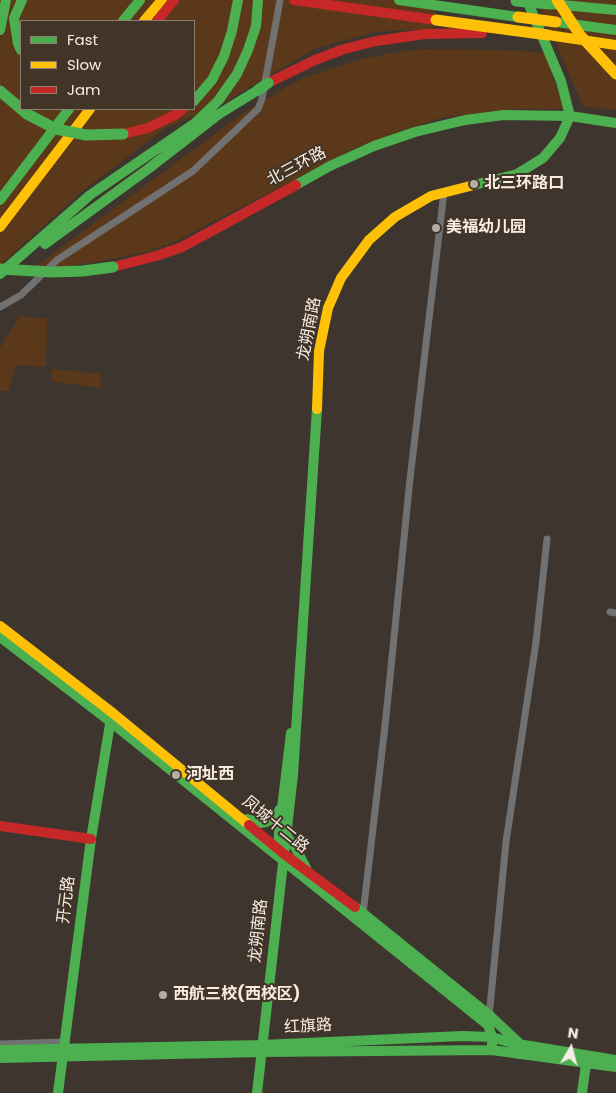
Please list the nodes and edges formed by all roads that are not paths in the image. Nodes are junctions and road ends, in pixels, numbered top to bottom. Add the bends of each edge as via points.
1 (6, 0) edge
2 (22, 0) edge
3 (140, 0) edge
4 (162, 0) edge
5 (174, 0) edge
6 (238, 0) edge
7 (258, 0) edge
8 (280, 0) edge
9 (294, 0) edge
10 (399, 0) edge
11 (518, 0) edge
12 (536, 0) edge
13 (554, 2) edge
14 (616, 10) edge
15 (124, 20) edge
16 (145, 20) edge
17 (158, 20) edge
18 (0, 30) edge
19 (616, 30) edge
20 (548, 35) junction
21 (616, 45) edge
22 (20, 48) edge
23 (616, 74) edge
24 (0, 91) edge
25 (195, 100) edge
26 (20, 108) edge
27 (22, 110) edge
28 (68, 110) edge
29 (89, 110) edge
30 (181, 110) edge
31 (570, 116) junction
32 (616, 123) edge
33 (444, 192) junction
34 (0, 200) edge
35 (0, 227) edge
36 (0, 269) edge
37 (0, 275) edge
38 (0, 307) edge
39 (547, 539) dead end
40 (0, 626) edge
41 (0, 637) edge
42 (296, 715) junction
43 (111, 717) junction
44 (282, 806) junction
45 (240, 817) junction
46 (0, 826) edge
47 (286, 835) junction
48 (91, 839) junction
49 (282, 855) junction
50 (308, 871) junction
51 (361, 917) junction
52 (489, 1020) junction
53 (492, 1037) junction
54 (0, 1044) edge
55 (64, 1048) junction
56 (262, 1049) junction
57 (520, 1049) junction
58 (0, 1050) edge
59 (492, 1050) junction
60 (0, 1058) edge
61 (586, 1059) junction
62 (616, 1060) edge
63 (616, 1067) edge
64 (58, 1093) edge
65 (257, 1093) edge
66 (582, 1093) edge

1 - 18 main road
2 - 22 main road via 14,18
3 - 15 main road
4 - 16 main road
5 - 17 main road
6 - 25 main road via 224,56 212,80
7 - 37 main road via 256,26 248,50 238,74 218,102 196,123 90,195
8 - 38 street via 258,110 193,171 57,260 21,295
9 - 20 main road, bridge
10 - 19 main road, bridge
11 - 13 main road, bridge
11 - 31 main road via 560,81
12 - 13 main road, bridge
13 - 14 main road, bridge
13 - 23 main road, bridge via 596,55
20 - 21 main road
20 - 37 main road, bridge via 424,34 376,41 315,60 263,86 219,114
24 - 26 main road, bridge
27 - 30 main road, bridge via 56,129 86,135 124,134 148,128
28 - 34 main road
29 - 35 main road
31 - 32 main road, 北三环路
31 - 33 main road, 龙朔南路 via 560,138 543,158 518,174
31 - 36 main road, 北三环路, bridge via 504,115 415,132 330,166 214,231 156,256 83,271
33 - 42 main road, 龙朔南路 via 395,218 369,240 341,278 328,308 319,351
33 - 51 street
39 - 52 street via 536,642 506,842
40 - 43 main road, 凤城十二路
41 - 43 main road, 凤城十二路
42 - 44 main road, 龙朔南路 via 289,738
42 - 47 main road, 龙朔南路
43 - 45 main road, 凤城十二路
43 - 48 main road, 开元路
43 - 49 main road, 凤城十二路
44 - 45 main road via 275,818 266,822
44 - 49 main road, 龙朔南路
45 - 49 main road, 凤城十二路
46 - 48 main road
47 - 49 main road, 龙朔南路
47 - 50 main road
48 - 55 main road, 开元路
49 - 50 main road, 凤城十二路
49 - 51 main road, 凤城十二路
49 - 56 main road, 龙朔南路
50 - 51 main road, 凤城十二路
51 - 52 main road, 凤城十二路
52 - 53 main road
52 - 57 main road, 凤城十二路
53 - 56 main road, 红旗路 via 462,1036
53 - 57 main road, 红旗路
53 - 59 main road
54 - 55 street
55 - 56 main road, 红旗路
55 - 58 main road, 红旗路
55 - 60 main road, 红旗路
55 - 64 main road, 开元路
56 - 59 main road, 红旗路
56 - 65 main road, 龙朔南路
57 - 59 main road, 红旗路
57 - 61 main road, 红旗路
61 - 62 main road, 红旗路
61 - 63 main road, 红旗路
61 - 66 main road

